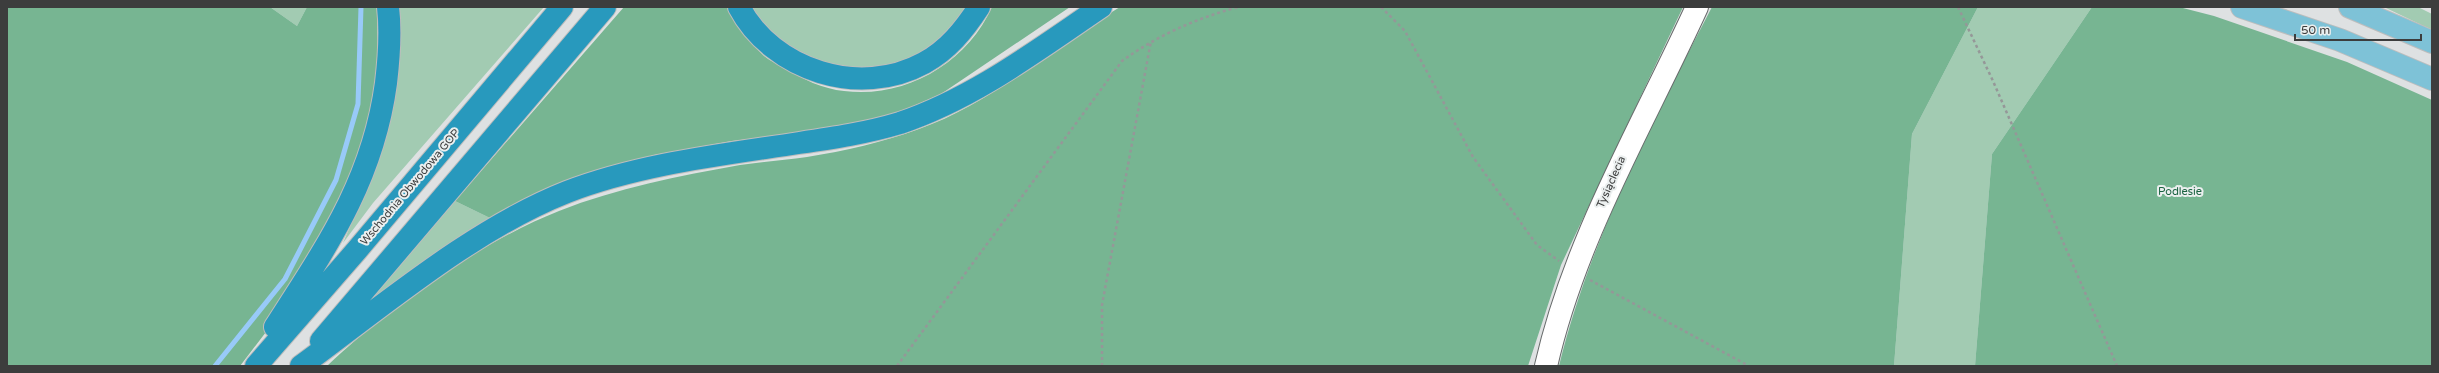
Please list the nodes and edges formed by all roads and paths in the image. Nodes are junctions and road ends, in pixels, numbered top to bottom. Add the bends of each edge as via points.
1 (388, 7) edge
2 (562, 7) edge
3 (605, 7) edge
4 (740, 7) edge
5 (979, 7) edge
6 (1101, 7) edge
7 (1238, 7) edge
8 (1381, 7) edge
9 (1696, 7) edge
10 (1958, 7) edge
11 (2242, 7) edge
12 (2350, 7) edge
13 (1151, 40) junction
14 (2432, 42) edge
15 (2432, 79) edge
16 (1574, 271) junction
17 (250, 366) edge
18 (256, 366) edge
19 (300, 366) edge
20 (897, 366) edge
21 (1102, 366) edge
22 (1546, 366) edge
23 (1748, 366) edge
24 (2117, 366) edge

1 - 17 highway via 389,45 383,105 361,180 334,235
2 - 18 highway, Wschodnia Obwodowa GOP
3 - 19 highway
4 - 5 highway via 757,32 770,45 796,62 816,71 840,77 866,78 905,71 924,63 960,35
6 - 19 highway via 974,91 946,106 904,121 856,134 672,163 567,192 534,207 452,255
7 - 13 path via 1202,17
8 - 16 path via 1405,31 1473,157 1509,208 1537,244
9 - 16 street, Tysiąclecia via 1620,163
10 - 24 path via 1993,81
11 - 15 main road via 2340,40
12 - 14 main road
13 - 20 path via 1122,61
13 - 21 path via 1102,305
16 - 22 street, Tysiąclecia
16 - 23 path

